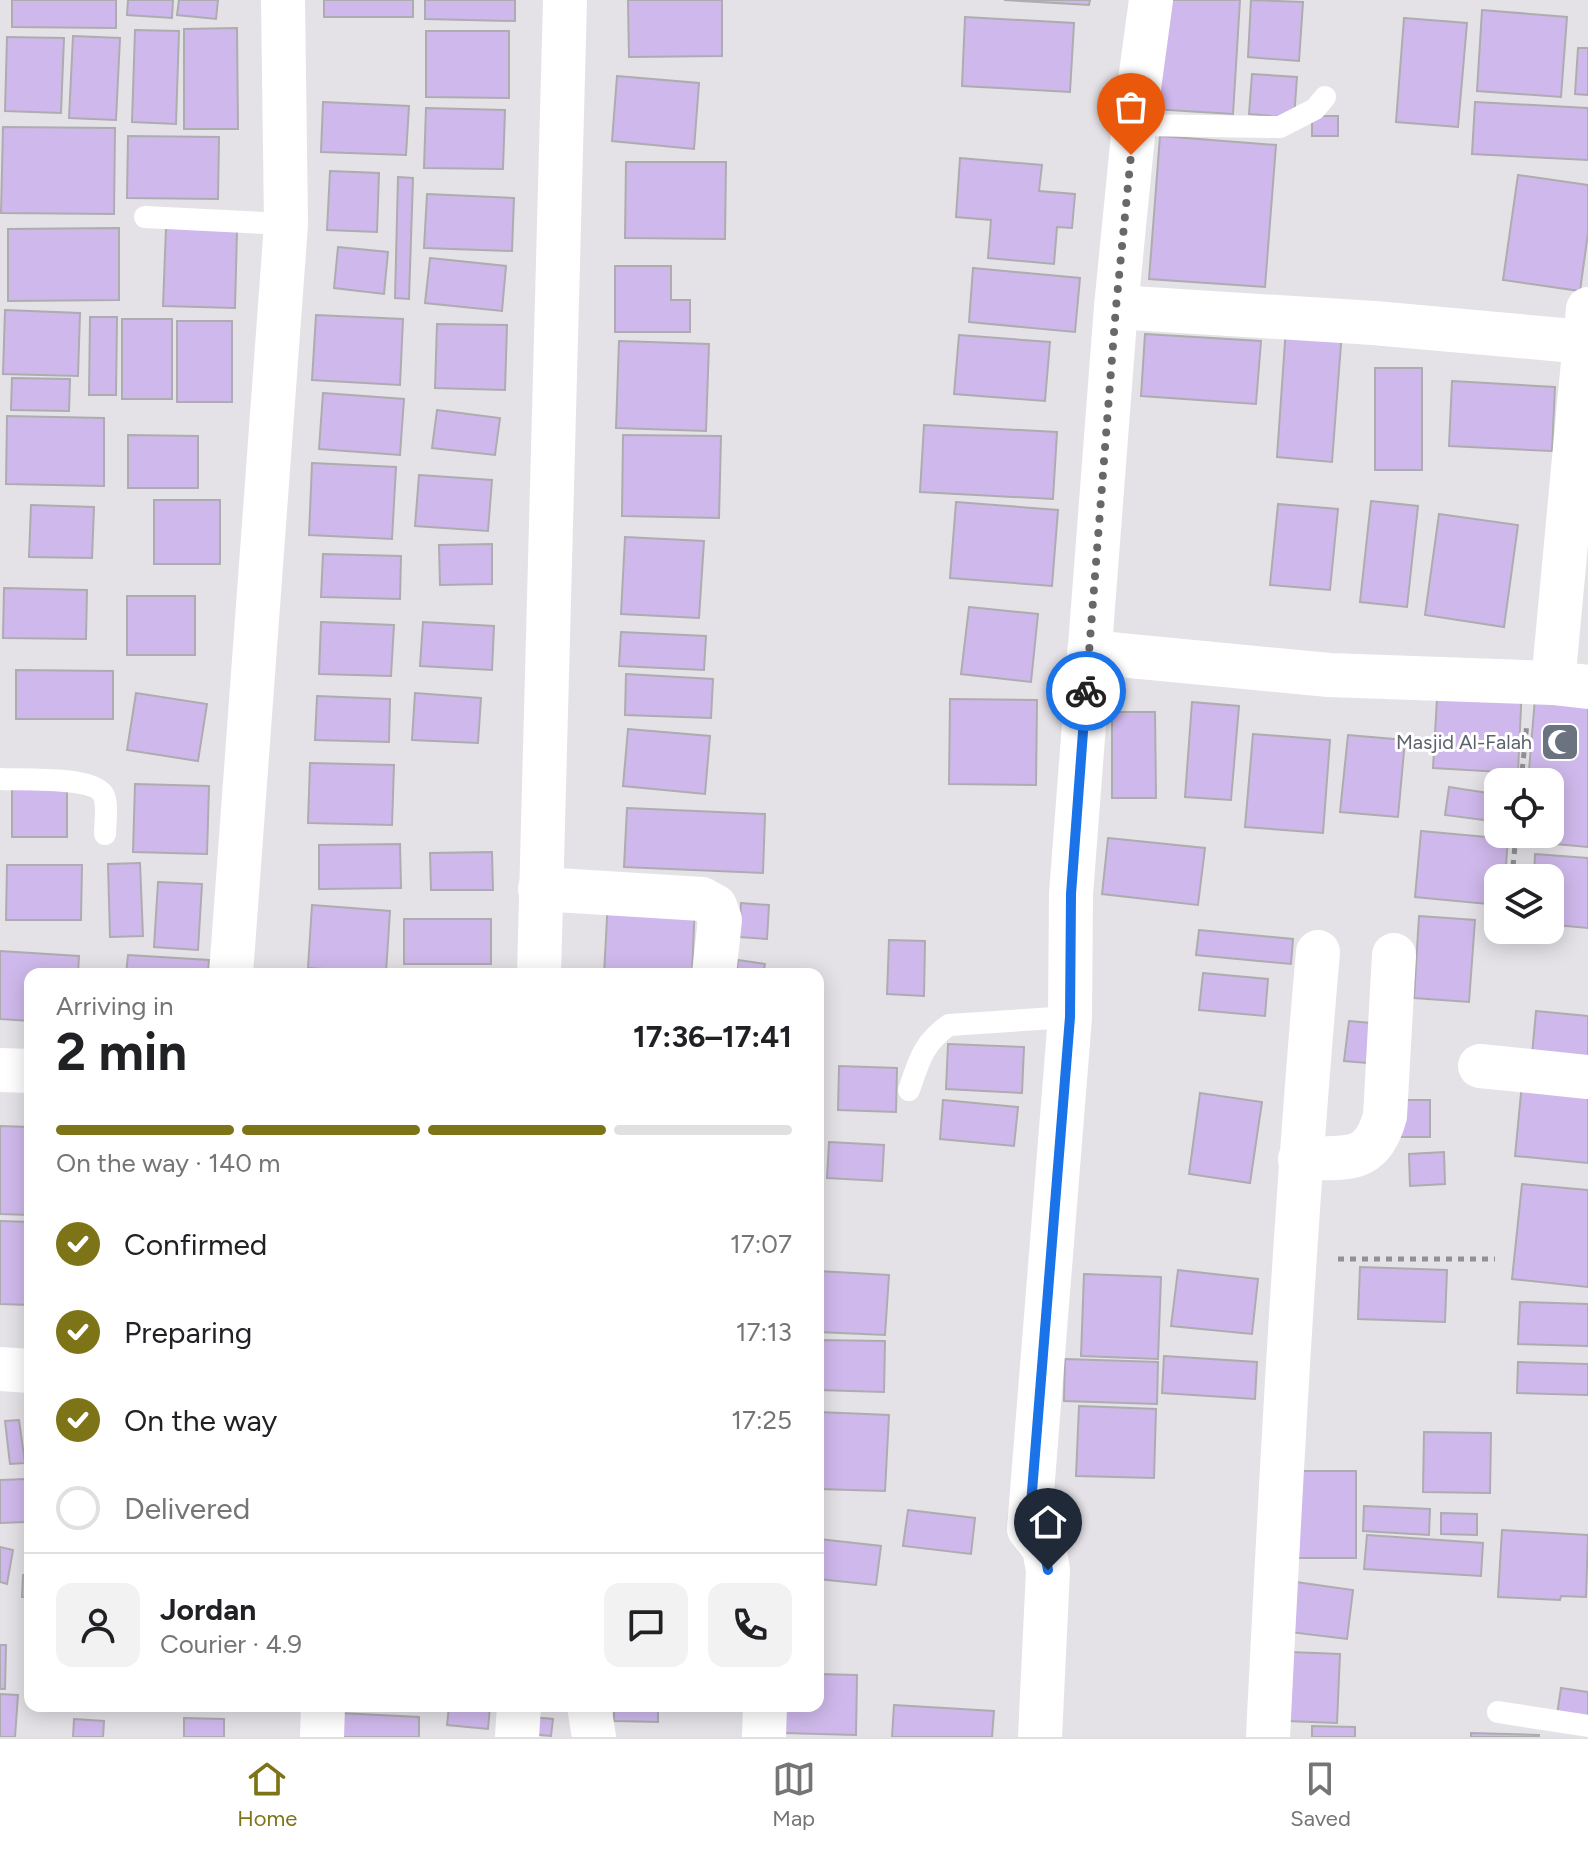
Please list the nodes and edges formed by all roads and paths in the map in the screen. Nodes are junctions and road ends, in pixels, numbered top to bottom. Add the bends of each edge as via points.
1 (283, 0) edge
2 (565, 0) edge
3 (1151, 0) edge
4 (1325, 97) dead end
5 (1134, 125) junction
6 (145, 217) dead end
7 (286, 224) junction
8 (1116, 307) junction
9 (1586, 326) edge
10 (1089, 652) junction
11 (1557, 684) edge
12 (1526, 768) edge
13 (0, 779) edge
14 (105, 834) dead end
15 (540, 889) junction
16 (1318, 952) dead end
17 (1394, 955) dead end
18 (231, 968) edge
19 (539, 968) edge
20 (715, 968) edge
21 (1070, 1017) junction
22 (1480, 1066) dead end
23 (0, 1070) edge
24 (24, 1071) edge
25 (1588, 1077) edge
26 (909, 1090) dead end
27 (1300, 1159) junction
28 (1297, 1258) junction
29 (1495, 1259) dead end
30 (0, 1369) edge
31 (24, 1371) edge
32 (323, 1712) edge
33 (519, 1712) edge
34 (590, 1712) edge
35 (765, 1712) edge
36 (1498, 1712) dead end
37 (1588, 1726) edge
38 (322, 1737) edge
39 (517, 1737) edge
40 (594, 1737) edge
41 (764, 1737) edge
42 (1040, 1737) edge
43 (1268, 1737) edge

1 - 7 street
2 - 15 street
3 - 5 street
4 - 5 lane via 1315,109 1280,127
5 - 8 street
6 - 7 lane
7 - 18 street
8 - 9 street via 1374,323
8 - 10 street
9 - 11 street
10 - 11 street via 1329,675
10 - 21 street via 1071,894
11 - 12 path
13 - 14 lane via 85,782 100,789 105,797
15 - 19 street
15 - 20 street via 702,899 715,906 720,920
16 - 27 street
17 - 27 street via 1385,1116 1379,1136 1359,1155
21 - 26 lane via 949,1025 926,1045
21 - 42 street via 1029,1529 1044,1548 1048,1570
22 - 25 street
23 - 24 street
27 - 28 street
28 - 29 path
28 - 43 street
30 - 31 street
32 - 38 street
33 - 39 street
34 - 40 street
35 - 41 street
36 - 37 lane

